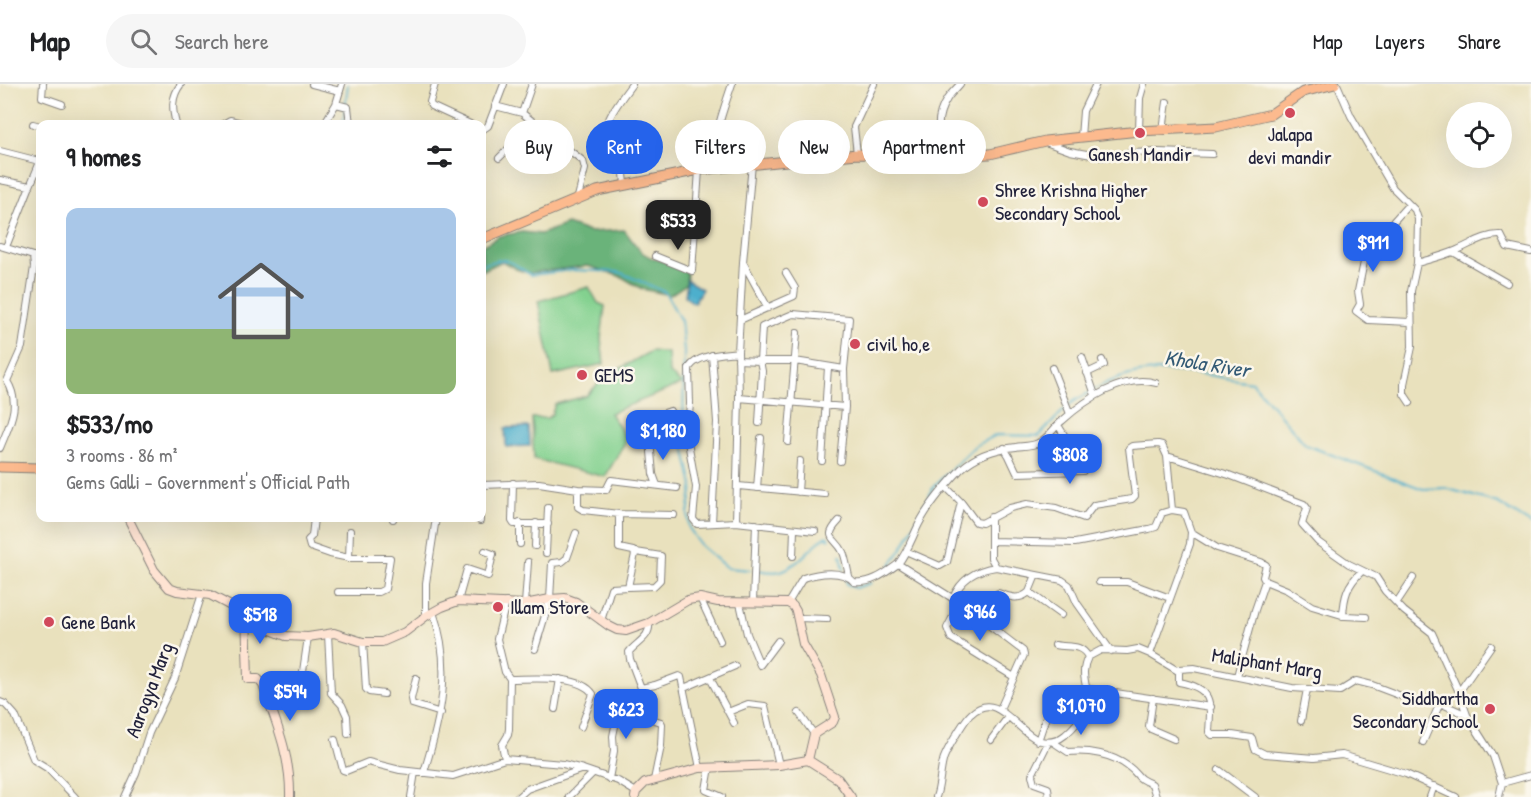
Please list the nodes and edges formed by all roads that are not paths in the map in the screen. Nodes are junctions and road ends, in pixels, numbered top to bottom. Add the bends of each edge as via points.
1 (43, 84) edge
2 (181, 84) edge
3 (312, 84) edge
4 (435, 84) edge
5 (503, 84) edge
6 (532, 84) edge
7 (632, 84) edge
8 (732, 84) edge
9 (874, 84) edge
10 (960, 84) edge
11 (1096, 84) edge
12 (1144, 84) edge
13 (1335, 84) edge
14 (341, 87) edge
15 (1167, 102) dead end
16 (62, 105) dead end
17 (342, 106) junction
18 (495, 106) junction
19 (522, 113) junction
20 (175, 120) edge
21 (328, 120) edge
22 (348, 120) edge
23 (461, 120) edge
24 (531, 120) edge
25 (719, 120) edge
26 (939, 120) edge
27 (486, 127) edge
28 (1163, 130) junction
29 (1139, 132) junction
30 (1081, 137) junction
31 (1045, 141) junction
32 (0, 152) edge
33 (504, 153) edge
34 (574, 154) edge
35 (857, 154) junction
36 (862, 154) edge
37 (986, 154) edge
38 (1212, 154) dead end
39 (499, 158) dead end
40 (36, 161) edge
41 (766, 163) edge
42 (36, 172) edge
43 (679, 174) edge
44 (699, 174) edge
45 (751, 174) edge
46 (0, 180) edge
47 (625, 185) junction
48 (30, 186) junction
49 (578, 197) junction
50 (1409, 204) junction
51 (486, 237) edge
52 (3, 246) edge
53 (1453, 252) junction
54 (1531, 252) edge
55 (36, 255) edge
56 (655, 256) dead end
57 (36, 260) edge
58 (743, 262) junction
59 (1417, 263) junction
60 (786, 273) dead end
61 (1507, 283) dead end
62 (768, 308) junction
63 (741, 320) junction
64 (1410, 322) junction
65 (797, 333) dead end
66 (738, 352) junction
67 (712, 355) junction
68 (1082, 357) dead end
69 (738, 360) junction
70 (1102, 360) dead end
71 (760, 361) junction
72 (795, 362) junction
73 (828, 367) junction
74 (1052, 368) dead end
75 (844, 369) junction
76 (1087, 373) junction
77 (1156, 383) dead end
78 (1095, 395) junction
79 (739, 398) junction
80 (761, 400) junction
81 (1410, 403) dead end
82 (792, 404) junction
83 (826, 405) junction
84 (844, 407) junction
85 (1070, 414) junction
86 (759, 423) dead end
87 (1058, 425) junction
88 (761, 438) dead end
89 (650, 440) junction
90 (788, 442) dead end
91 (0, 448) edge
92 (1004, 448) junction
93 (1167, 456) junction
94 (800, 461) dead end
95 (822, 461) dead end
96 (840, 461) dead end
97 (0, 467) edge
98 (36, 468) edge
99 (513, 483) junction
100 (486, 484) edge
101 (657, 485) junction
102 (738, 486) junction
103 (946, 487) junction
104 (677, 488) dead end
105 (757, 488) junction
106 (578, 489) junction
107 (798, 492) junction
108 (824, 494) dead end
109 (961, 502) junction
110 (548, 508) dead end
111 (1172, 510) junction
112 (619, 514) junction
113 (674, 515) dead end
114 (991, 518) junction
115 (839, 520) dead end
116 (130, 522) edge
117 (314, 522) edge
118 (435, 522) edge
119 (736, 522) junction
120 (520, 523) junction
121 (536, 523) junction
122 (712, 523) junction
123 (548, 524) junction
124 (756, 524) junction
125 (794, 530) junction
126 (350, 531) dead end
127 (814, 531) dead end
128 (1191, 532) junction
129 (576, 533) dead end
130 (991, 541) junction
131 (520, 544) dead end
132 (535, 546) dead end
133 (485, 550) dead end
134 (636, 552) junction
135 (908, 552) junction
136 (546, 553) dead end
137 (793, 556) dead end
138 (350, 558) junction
139 (528, 562) dead end
140 (898, 564) junction
141 (996, 567) junction
142 (1362, 571) junction
143 (1036, 575) junction
144 (849, 576) junction
145 (1413, 578) dead end
146 (1265, 581) junction
147 (1099, 582) dead end
148 (628, 587) junction
149 (338, 592) dead end
150 (1029, 592) junction
151 (999, 593) dead end
152 (202, 594) junction
153 (550, 598) junction
154 (700, 598) junction
155 (952, 598) junction
156 (1170, 598) junction
157 (458, 601) junction
158 (506, 602) junction
159 (1397, 602) junction
160 (740, 603) junction
161 (753, 603) junction
162 (788, 603) junction
163 (960, 603) junction
164 (525, 604) junction
165 (246, 612) junction
166 (429, 614) junction
167 (1061, 615) dead end
168 (1342, 616) junction
169 (1366, 617) dead end
170 (798, 618) junction
171 (827, 619) dead end
172 (601, 621) junction
173 (649, 623) junction
174 (328, 634) junction
175 (308, 637) junction
176 (720, 641) dead end
177 (363, 642) junction
178 (778, 642) dead end
179 (1055, 645) dead end
180 (1491, 646) dead end
181 (535, 649) dead end
182 (1112, 651) junction
183 (1150, 654) junction
184 (1088, 657) junction
185 (735, 666) dead end
186 (1178, 671) junction
187 (1237, 676) junction
188 (1014, 677) junction
189 (416, 678) dead end
190 (710, 678) junction
191 (510, 679) junction
192 (560, 679) junction
193 (641, 688) junction
194 (684, 688) junction
195 (1088, 688) junction
196 (1307, 688) junction
197 (300, 692) dead end
198 (1459, 692) junction
199 (384, 694) dead end
200 (621, 697) dead end
201 (1153, 698) junction
202 (0, 702) edge
203 (1051, 702) dead end
204 (1440, 703) junction
205 (1211, 707) junction
206 (555, 709) dead end
207 (1000, 709) junction
208 (728, 712) junction
209 (441, 713) junction
210 (799, 713) dead end
211 (1467, 715) junction
212 (1008, 717) junction
213 (1301, 721) dead end
214 (734, 723) dead end
215 (581, 727) dead end
216 (348, 734) dead end
217 (814, 734) junction
218 (1174, 739) dead end
219 (335, 740) dead end
220 (991, 740) dead end
221 (1038, 741) junction
222 (1423, 742) dead end
223 (1050, 743) junction
224 (505, 759) junction
225 (808, 760) junction
226 (779, 765) junction
227 (710, 767) junction
228 (700, 768) junction
229 (583, 769) junction
230 (1219, 770) dead end
231 (415, 772) junction
232 (424, 772) junction
233 (593, 773) junction
234 (1531, 775) edge
235 (609, 779) junction
236 (654, 780) junction
237 (1502, 783) junction
238 (1434, 786) junction
239 (635, 794) edge
240 (1254, 796) edge
241 (75, 797) edge
242 (125, 797) edge
243 (290, 797) edge
244 (411, 797) edge
245 (518, 797) edge
246 (568, 797) edge
247 (722, 797) edge
248 (851, 797) edge
249 (936, 797) edge
250 (1049, 797) edge
251 (1156, 797) edge
252 (1430, 797) edge
253 (1456, 797) edge
254 (1499, 797) edge

1 - 16 street via 42,97
2 - 20 street via 173,98
3 - 14 street
4 - 23 street via 431,106
5 - 18 street
6 - 19 street
7 - 47 street via 615,107 606,129 607,136 622,149
8 - 25 street
9 - 35 street via 854,128
10 - 26 street via 947,99
11 - 30 street via 1083,111
12 - 29 street
13 - 28 main road via 1303,92 1271,114 1216,127
13 - 50 street via 1393,188
14 - 17 street
15 - 28 street
17 - 21 street
17 - 22 street
18 - 19 street
18 - 27 street
19 - 24 street
28 - 29 main road
29 - 30 main road
30 - 31 main road
31 - 37 main road
31 - 38 street via 1103,157 1158,152
32 - 40 street
33 - 39 street
34 - 49 street via 583,161 585,169
35 - 36 main road
35 - 41 main road
42 - 48 street
43 - 47 main road
44 - 56 street via 692,271
45 - 58 street
46 - 48 street
47 - 49 main road
48 - 52 street
49 - 51 main road
50 - 59 street via 1418,219
50 - 64 street via 1364,262 1356,311 1368,320
52 - 55 street
53 - 54 street via 1497,234 1502,235 1508,247
53 - 59 street
53 - 61 street
57 - 91 street via 22,347 7,381 15,409
58 - 62 street
58 - 63 street
59 - 64 street
60 - 62 street via 795,288 794,296
62 - 63 street
63 - 66 street
64 - 81 street via 1412,347 1404,394
65 - 72 street
66 - 67 street
66 - 69 street
67 - 122 street via 717,422
67 - 122 street via 689,368 687,436 696,487 693,519 697,524
68 - 76 street
69 - 71 street
69 - 79 street
70 - 76 street via 1104,365
71 - 72 street
71 - 75 street via 764,325 793,314 848,318
71 - 80 street
72 - 73 street
72 - 82 street
73 - 75 street
73 - 83 street
74 - 85 street
75 - 84 street
76 - 78 street
77 - 78 street via 1142,380
78 - 85 street
79 - 80 street
79 - 102 street
80 - 82 street
80 - 86 street
82 - 83 street
82 - 90 street
83 - 84 street
83 - 95 street
84 - 96 street
85 - 87 street
87 - 92 street via 1035,445
87 - 92 street via 1083,471 1017,473
88 - 105 street
89 - 89 street via 672,436 670,411 632,425 638,444
89 - 101 street
92 - 103 street via 981,455
93 - 111 street
93 - 114 street via 1158,444 1129,448 1135,496 1094,505 1084,518 1056,508 1027,504
93 - 142 street via 1229,474 1304,504 1307,508 1302,524 1318,542
94 - 107 street
97 - 98 main road
99 - 100 street
99 - 106 street
99 - 120 street via 512,521
101 - 104 street
101 - 106 street via 611,480 607,489
102 - 105 street
102 - 119 street
103 - 109 street
103 - 135 street via 919,523
105 - 107 street
106 - 112 street via 580,509
107 - 108 street
109 - 114 street via 976,522
109 - 135 street via 947,562 940,566
110 - 123 street
111 - 128 street via 1184,512
111 - 130 street via 1162,513 1158,524 1149,529 1075,543
112 - 113 street
112 - 134 street via 619,548
114 - 130 street
115 - 144 street via 830,533 843,550
116 - 152 main road via 154,570 168,588
117 - 138 street via 310,547
118 - 166 street via 426,583
119 - 122 street
119 - 124 street
120 - 121 street
120 - 131 street
121 - 123 street
121 - 132 street
123 - 136 street
124 - 125 street
124 - 161 street
125 - 127 street
125 - 137 street
126 - 138 street
128 - 146 street via 1217,548 1261,562 1266,566
128 - 156 street
129 - 153 street via 567,558 552,562
130 - 141 street via 991,558
133 - 157 street via 493,554 488,576 467,568
134 - 148 street
134 - 148 street via 661,556 660,580 654,586
135 - 140 street
138 - 149 street via 390,558 385,589
139 - 164 street
140 - 144 street via 864,583 854,582
140 - 155 street
141 - 143 street
141 - 155 street via 975,572
142 - 159 street via 1376,577
142 - 168 street via 1346,590
143 - 150 street
143 - 182 street via 1069,585 1077,603
144 - 162 street via 803,578
145 - 159 street
146 - 168 street via 1312,606
146 - 187 street
147 - 156 street via 1127,582
148 - 172 street via 611,588
150 - 151 street via 1012,598
150 - 167 street
152 - 165 main road
152 - 242 street, Aarogya Marg via 175,678
153 - 164 main road
153 - 172 main road via 576,602
153 - 181 street
154 - 160 main road
154 - 173 main road via 688,600
154 - 176 street
155 - 163 street
156 - 183 street
157 - 158 main road
157 - 166 main road
158 - 164 main road
158 - 191 street via 497,639
159 - 198 street via 1432,633
160 - 161 main road
160 - 178 street via 760,665
161 - 162 main road
162 - 170 main road
163 - 188 street via 1023,651
163 - 188 street via 947,628 951,638
165 - 175 main road via 277,634
165 - 243 main road via 248,679 258,679 264,685 286,751
166 - 177 main road via 391,640
166 - 209 street via 440,632 445,684
168 - 169 street
170 - 171 street
170 - 217 main road via 803,644 821,675 835,717
172 - 173 main road via 626,631
173 - 193 street via 646,636 629,652
174 - 175 main road
174 - 177 main road via 342,634
174 - 216 street via 331,693 345,711
175 - 197 street
177 - 199 street via 366,689
179 - 184 street via 1077,646
180 - 198 street
182 - 183 street via 1138,649
182 - 184 street via 1101,650
183 - 186 street
184 - 195 street via 1083,674
185 - 190 street
186 - 187 street, Maliphant Marg via 1194,668
186 - 205 street, Maliphant Marg via 1179,682 1200,688
187 - 196 street, Maliphant Marg
188 - 207 street
189 - 209 street via 412,704
190 - 194 street
190 - 208 street
191 - 192 street
191 - 224 street via 509,729 502,745
192 - 206 street
192 - 215 street via 586,687 593,694
193 - 194 street via 679,676
193 - 236 street via 645,717 662,724
194 - 228 street
195 - 201 street
195 - 223 street via 1085,710 1071,730
196 - 204 street, Maliphant Marg via 1340,691 1356,681 1423,703
196 - 213 street
198 - 211 street
200 - 235 street
201 - 205 street
201 - 218 street via 1149,726
202 - 241 street via 15,715 34,760
203 - 221 street
204 - 211 street
204 - 222 street
205 - 238 street via 1212,735 1252,738 1254,749 1265,754 1314,758 1342,755
207 - 212 street
207 - 249 street via 978,708 963,723 943,758
208 - 214 street
208 - 226 street via 748,704 765,706
209 - 232 street
210 - 217 street
211 - 237 street via 1493,756
212 - 220 street
212 - 221 street
217 - 225 main road
219 - 231 street via 343,770 368,762
221 - 223 street
223 - 250 street via 1032,775 1034,783 1048,788
223 - 251 street via 1068,752 1084,750 1110,756 1152,784
224 - 229 street
224 - 232 street via 453,776
225 - 226 main road
225 - 248 main road via 838,779
226 - 227 main road
227 - 228 main road
227 - 247 street via 706,790
228 - 236 main road
229 - 233 street
229 - 245 street via 527,789
230 - 240 street
231 - 232 street
231 - 244 street
233 - 235 street
233 - 246 street
234 - 237 street
235 - 239 street
236 - 239 main road
237 - 254 street
238 - 252 street
238 - 253 street

